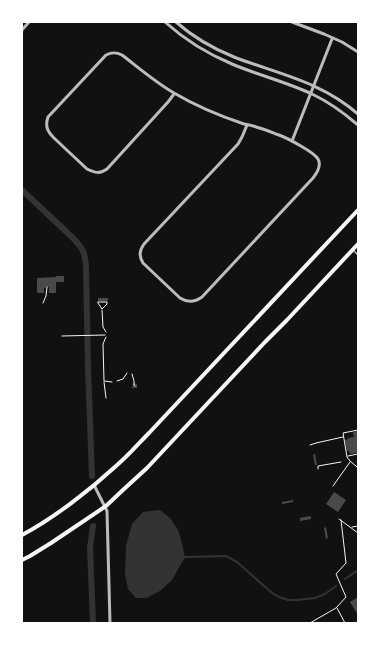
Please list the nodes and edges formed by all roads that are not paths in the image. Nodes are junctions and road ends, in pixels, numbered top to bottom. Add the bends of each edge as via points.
1 (29, 22) edge
2 (165, 22) edge
3 (176, 22) edge
4 (292, 22) edge
5 (22, 30) edge
6 (332, 39) junction
7 (358, 52) edge
8 (314, 85) junction
9 (174, 94) junction
10 (310, 94) junction
11 (358, 114) edge
12 (247, 125) junction
13 (358, 125) edge
14 (292, 140) junction
15 (358, 210) edge
16 (358, 244) edge
17 (353, 250) junction
18 (358, 255) edge
19 (94, 485) junction
20 (106, 506) junction
21 (22, 534) edge
22 (22, 560) edge
23 (110, 623) edge

1 - 5 street
2 - 10 street via 212,55
3 - 8 street via 193,35 233,56
4 - 6 street
6 - 7 street
6 - 8 street
8 - 10 street
8 - 11 street
9 - 9 street via 102,172 87,170 46,128 48,117 111,52 122,55
9 - 12 street
10 - 13 street via 337,109
10 - 14 street
12 - 14 street
12 - 14 street via 238,144 141,248 140,258 143,263 185,301 192,302 202,297 318,171 320,165 315,155
15 - 19 main road via 149,433
16 - 17 main road
17 - 18 lane
17 - 20 main road via 147,468
19 - 20 street
19 - 21 main road via 44,522
20 - 22 main road
20 - 23 street

